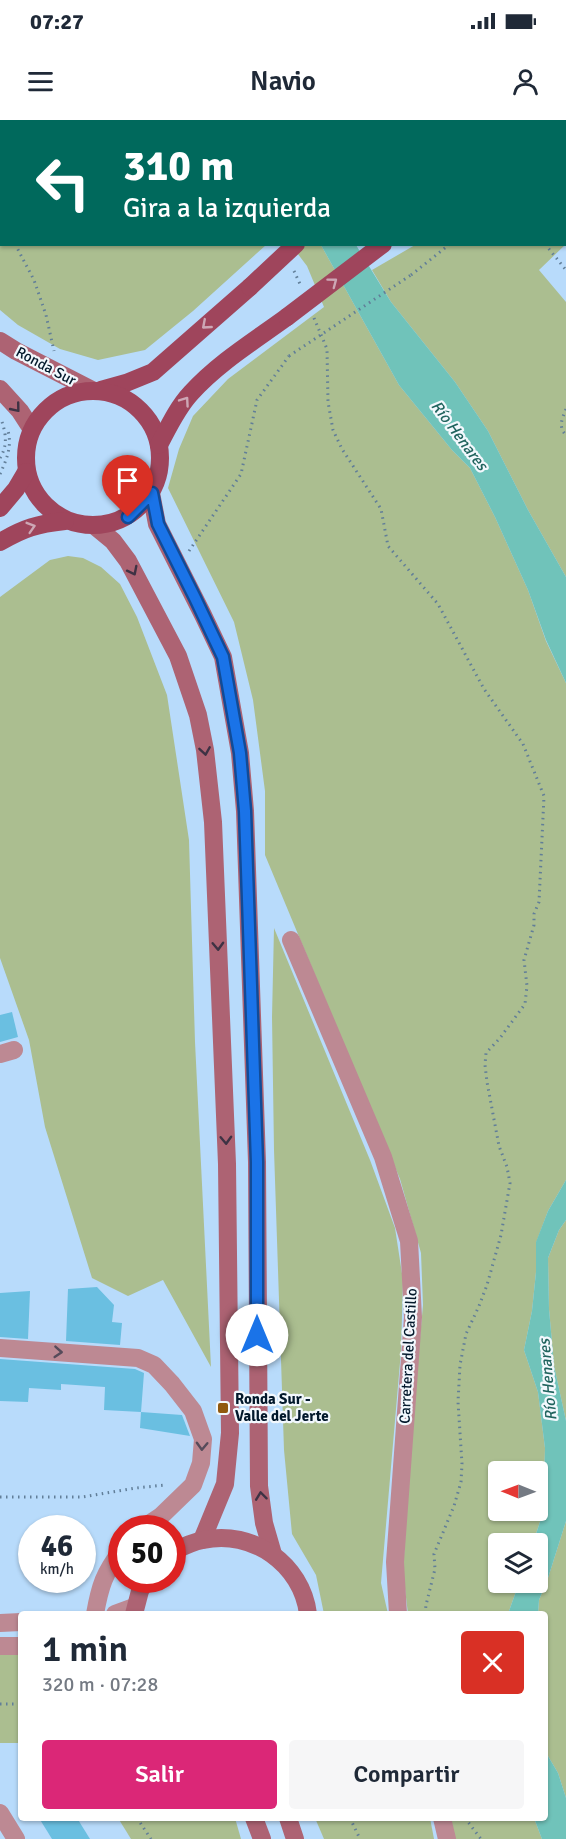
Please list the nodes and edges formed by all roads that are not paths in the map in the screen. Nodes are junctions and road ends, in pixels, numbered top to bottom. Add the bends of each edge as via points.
1 (294, 246) edge
2 (380, 246) edge
3 (0, 340) edge
4 (0, 388) edge
5 (97, 390) junction
6 (31, 428) junction
7 (159, 445) junction
8 (26, 472) junction
9 (152, 493) junction
10 (0, 508) edge
11 (65, 521) junction
12 (96, 527) junction
13 (0, 542) edge
14 (291, 940) dead end
15 (0, 1348) edge
16 (162, 1515) edge
17 (202, 1540) junction
18 (186, 1545) edge
19 (273, 1554) junction
20 (108, 1569) edge
21 (139, 1593) edge
22 (95, 1611) edge
23 (134, 1611) edge
24 (308, 1611) edge
25 (398, 1611) edge
26 (18, 1622) edge
27 (0, 1623) edge
28 (0, 1646) edge
29 (18, 1646) edge
30 (0, 1814) edge
31 (255, 1821) edge
32 (289, 1821) edge
33 (443, 1821) edge
34 (16, 1839) edge
35 (262, 1839) edge
36 (295, 1839) edge
37 (447, 1839) edge

1 -> 5 main road, bridge via 153,372
7 -> 2 main road, bridge via 190,394 221,364
3 - 5 main road, Ronda Sur
4 -> 6 main road
5 - 6 main road via 60,398
5 - 7 main road via 132,403 154,429
6 - 8 main road via 25,450
7 - 9 main road via 160,470
8 - 10 main road
8 - 11 main road via 40,501
9 - 12 main road via 128,517
19 -> 9 main road via 259,1486 257,1162 240,753 223,657 158,524
11 - 12 main road
13 -> 11 main road via 23,529
12 -> 17 main road via 128,561 178,656 198,715 208,770 227,1164 230,1433 225,1484
14 - 25 street, Carretera del Castillo via 383,1157 410,1241 412,1317 395,1562
15 -> 16 street via 138,1358 154,1365 193,1411 203,1439 201,1464 193,1485
17 - 18 main road
17 - 19 main road via 239,1539
19 - 24 main road via 293,1574
20 - 22 street via 99,1587
21 - 23 main road
26 - 27 street
28 - 29 street
30 - 34 street
31 - 35 main road
32 - 36 main road
33 - 37 street

